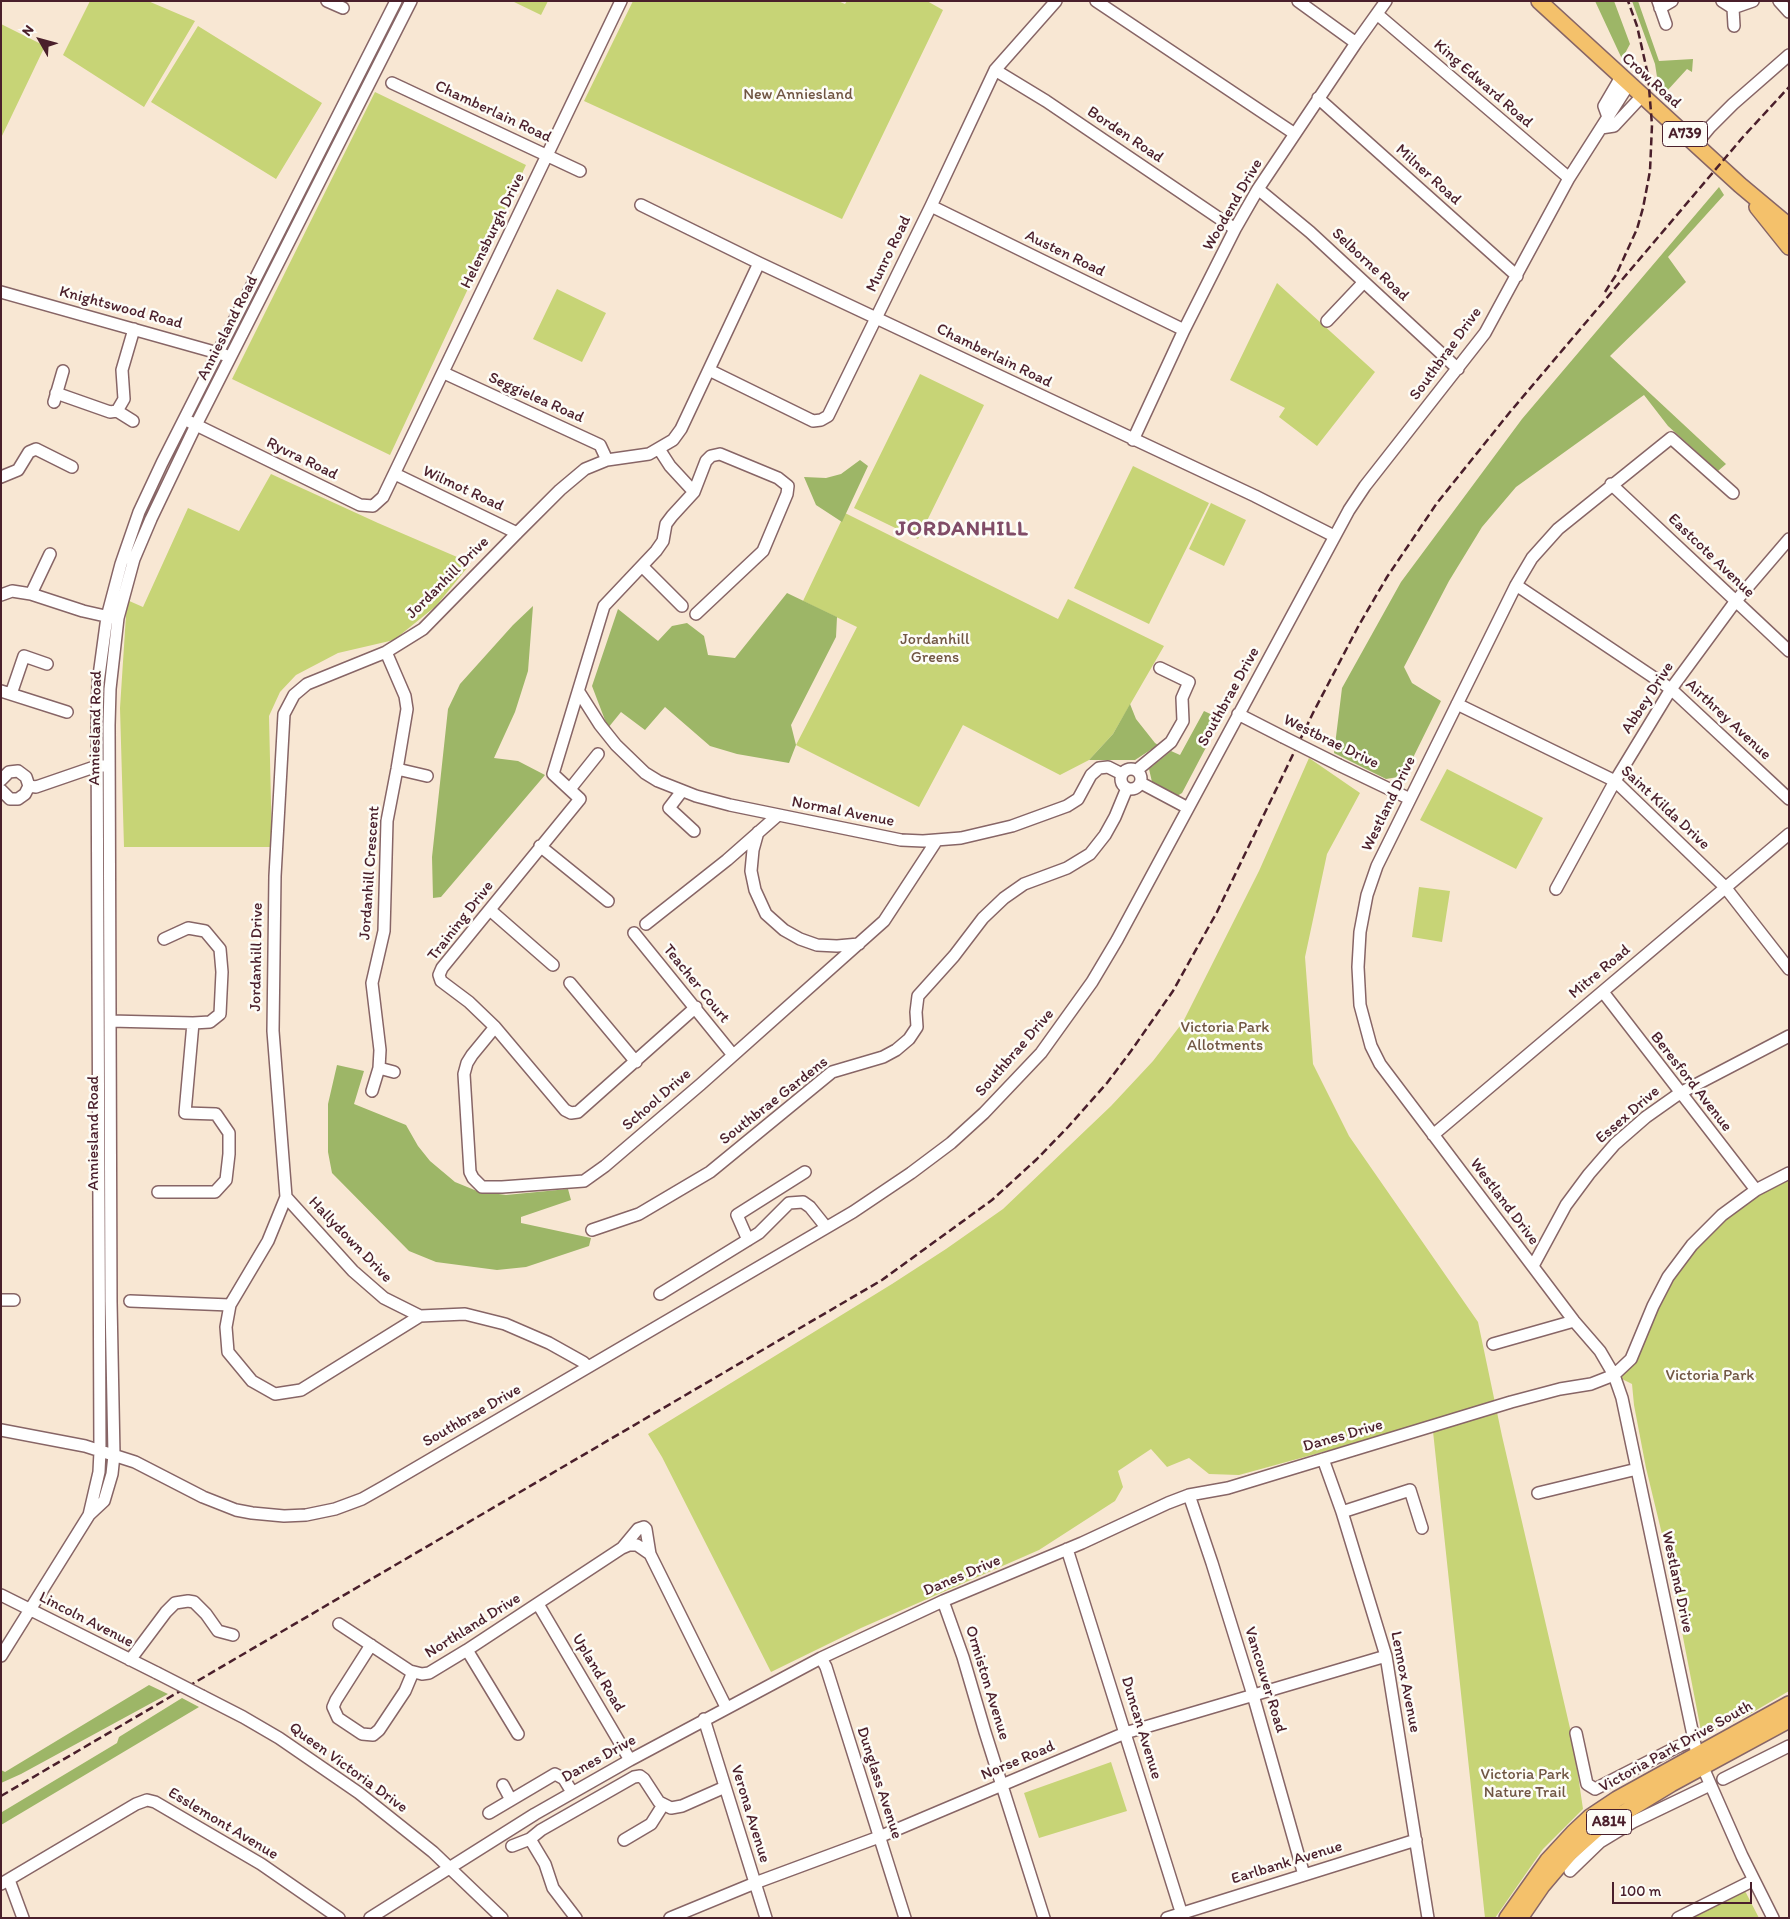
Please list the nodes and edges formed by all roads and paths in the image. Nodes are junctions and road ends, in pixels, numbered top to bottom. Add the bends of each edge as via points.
1 (327, 1) edge
2 (396, 1) edge
3 (411, 1) edge
4 (621, 1) edge
5 (1056, 1) edge
6 (1096, 1) edge
7 (1298, 1) edge
8 (1386, 1) edge
9 (1539, 1) edge
10 (1672, 1) edge
11 (1722, 1) edge
12 (1753, 1) edge
13 (1779, 1) edge
14 (1659, 5) edge
15 (342, 8) dead end
16 (1732, 8) junction
17 (1789, 12) edge
18 (1377, 14) junction
19 (1666, 24) dead end
20 (1734, 26) dead end
21 (1356, 43) junction
22 (1789, 55) edge
23 (995, 70) junction
24 (1625, 80) junction
25 (392, 83) dead end
26 (1642, 96) junction
27 (1318, 98) junction
28 (1601, 128) junction
29 (1295, 134) junction
30 (1696, 144) junction
31 (547, 155) junction
32 (580, 171) dead end
33 (1569, 178) junction
34 (1740, 185) junction
35 (1258, 189) junction
36 (641, 205) dead end
37 (931, 206) junction
38 (1789, 226) edge
39 (1235, 229) junction
40 (1789, 246) edge
41 (759, 263) junction
42 (1516, 276) junction
43 (1363, 283) junction
44 (1, 292) edge
45 (876, 318) junction
46 (1327, 321) dead end
47 (134, 329) junction
48 (1184, 330) junction
49 (218, 352) junction
50 (231, 357) junction
51 (1458, 369) junction
52 (708, 370) junction
53 (63, 371) dead end
54 (444, 373) junction
55 (116, 411) junction
56 (184, 419) junction
57 (133, 421) dead end
58 (196, 425) junction
59 (1133, 440) junction
60 (660, 449) junction
61 (607, 460) junction
62 (72, 467) dead end
63 (395, 474) junction
64 (1, 477) edge
65 (1611, 484) junction
66 (694, 492) junction
67 (1733, 493) dead end
68 (517, 532) junction
69 (1334, 536) junction
70 (1789, 539) edge
71 (50, 554) dead end
72 (642, 566) junction
73 (1516, 585) junction
74 (31, 594) junction
75 (1, 595) edge
76 (1735, 602) junction
77 (682, 606) dead end
78 (696, 614) dead end
79 (113, 617) junction
80 (386, 652) junction
81 (1789, 652) edge
82 (47, 664) dead end
83 (1160, 668) dead end
84 (1671, 689) junction
85 (579, 692) junction
86 (6, 693) edge
87 (1457, 704) junction
88 (67, 712) dead end
89 (1238, 714) junction
90 (598, 754) dead end
91 (97, 766) junction
92 (110, 766) junction
93 (397, 769) junction
94 (1137, 770) junction
95 (1122, 774) junction
96 (427, 776) dead end
97 (1, 779) edge
98 (1615, 781) junction
99 (1141, 784) junction
100 (29, 786) junction
101 (1127, 788) junction
102 (570, 790) junction
103 (682, 791) junction
104 (4, 798) edge
105 (1410, 799) junction
106 (1789, 799) edge
107 (1188, 808) junction
108 (777, 816) junction
109 (694, 830) dead end
110 (758, 832) junction
111 (1789, 834) edge
112 (937, 840) junction
113 (540, 846) junction
114 (1725, 887) junction
115 (1556, 889) dead end
116 (608, 901) dead end
117 (490, 910) junction
118 (646, 924) dead end
119 (634, 933) dead end
120 (164, 940) dead end
121 (859, 944) junction
122 (553, 964) dead end
123 (1789, 968) edge
124 (570, 983) dead end
125 (1603, 992) junction
126 (696, 1008) junction
127 (110, 1021) junction
128 (193, 1024) junction
129 (495, 1027) junction
130 (1789, 1036) edge
131 (733, 1055) junction
132 (636, 1062) junction
133 (379, 1068) junction
134 (394, 1072) dead end
135 (372, 1092) dead end
136 (1680, 1093) junction
137 (111, 1107) junction
138 (99, 1108) junction
139 (1433, 1135) junction
140 (805, 1172) dead end
141 (1789, 1173) edge
142 (1756, 1190) junction
143 (158, 1192) dead end
144 (286, 1197) junction
145 (826, 1227) junction
146 (592, 1230) dead end
147 (748, 1240) junction
148 (1533, 1266) junction
149 (660, 1294) dead end
150 (1, 1300) edge
151 (14, 1300) dead end
152 (130, 1301) dead end
153 (230, 1305) junction
154 (420, 1316) junction
155 (1574, 1321) junction
156 (1493, 1344) dead end
157 (588, 1367) junction
158 (1614, 1374) junction
159 (1, 1430) edge
160 (100, 1451) junction
161 (114, 1455) junction
162 (1323, 1459) junction
163 (1637, 1469) junction
164 (1538, 1493) dead end
165 (1189, 1495) junction
166 (1342, 1512) junction
167 (89, 1515) junction
168 (1422, 1528) dead end
169 (622, 1548) junction
170 (1067, 1549) junction
171 (650, 1554) junction
172 (1, 1595) edge
173 (943, 1601) junction
174 (538, 1604) junction
175 (31, 1610) junction
176 (339, 1624) dead end
177 (233, 1634) dead end
178 (371, 1645) junction
179 (468, 1650) junction
180 (1, 1656) edge
181 (1386, 1656) junction
182 (821, 1658) junction
183 (130, 1660) junction
184 (413, 1672) junction
185 (157, 1673) joint
186 (1253, 1695) junction
187 (1789, 1704) edge
188 (726, 1707) junction
189 (704, 1719) junction
190 (1789, 1720) edge
191 (1125, 1733) junction
192 (1576, 1733) dead end
193 (518, 1734) dead end
194 (1789, 1746) edge
195 (1698, 1754) junction
196 (630, 1760) junction
197 (1723, 1779) dead end
198 (503, 1786) dead end
199 (1002, 1786) junction
200 (1710, 1786) junction
201 (725, 1787) junction
202 (572, 1792) junction
203 (512, 1800) junction
204 (663, 1805) junction
205 (489, 1813) dead end
206 (879, 1837) junction
207 (530, 1839) junction
208 (624, 1840) dead end
209 (1416, 1840) junction
210 (512, 1846) dead end
211 (450, 1867) junction
212 (1576, 1868) dead end
213 (1304, 1875) junction
214 (1754, 1880) junction
215 (5, 1882) edge
216 (755, 1883) junction
217 (1182, 1916) edge
218 (23, 1918) edge
219 (339, 1918) edge
220 (370, 1918) edge
221 (502, 1918) edge
222 (576, 1918) edge
223 (670, 1918) edge
224 (766, 1918) edge
225 (905, 1918) edge
226 (1044, 1918) edge
227 (1167, 1918) edge
228 (1428, 1918) edge
229 (1508, 1918) edge
230 (1520, 1918) edge
231 (1678, 1918) edge
232 (1773, 1918) edge

1 - 15 street
2 - 49 street, Anniesland Road
3 - 50 street, Anniesland Road
4 - 31 street, Helensburgh Drive
5 - 23 street, Munro Road
6 - 29 street
7 - 21 street
8 - 18 street, Woodend Drive
9 - 24 main road, Crow Road / A739
10 - 14 street
11 - 16 street
12 - 16 street
13 - 17 street
14 - 19 street
16 - 20 street
18 - 21 street, Woodend Drive
18 - 33 street, King Edward Road
21 - 27 street, Woodend Drive
22 - 30 street via 1733,104
23 - 37 street, Munro Road
23 - 39 street, Borden Road
24 - 26 main road, Crow Road / A739
24 - 28 street, Southbrae Drive
25 - 31 street, Chamberlain Road
26 - 28 street via 1614,126
26 - 30 main road, Crow Road / A739
27 - 29 street, Woodend Drive
27 - 42 street, Milner Road
28 - 33 street, Southbrae Drive
29 - 35 street, Woodend Drive
30 - 34 main road, Crow Road / A739
31 - 32 street, Chamberlain Road
31 - 54 street, Helensburgh Drive
33 - 42 street, Southbrae Drive
34 - 38 main road, Crow Road / A739
34 - 40 main road, Crow Road / A739
35 - 39 street, Woodend Drive
35 - 43 street, Selborne Road via 1306,228
36 - 41 street, Chamberlain Road
37 - 45 street, Munro Road
37 - 48 street, Austen Road
39 - 48 street, Woodend Drive
41 - 45 street, Chamberlain Road
41 - 52 street, Jordanhill Drive
42 - 51 street, Southbrae Drive via 1485,333
43 - 46 street
43 - 51 street, Selborne Road
44 - 47 street, Knightswood Road
45 - 52 street, Munro Road via 828,416 821,420 813,421
45 - 59 street, Chamberlain Road
47 - 49 street, Knightswood Road
47 - 55 street via 122,370 124,400
48 - 59 street, Woodend Drive
49 - 50 street, Knightswood Road
49 - 56 street, Anniesland Road
50 - 58 street, Anniesland Road
51 - 69 street, Southbrae Drive via 1365,486
52 - 60 street, Jordanhill Drive via 681,429
53 - 55 street via 55,397
54 - 61 street, Seggielea Road via 600,445
54 - 63 street, Helensburgh Drive
55 - 57 street
56 - 58 street, Ryvra Road
56 - 79 street, Anniesland Road via 139,512 121,564
58 - 63 street, Ryvra Road via 360,505 373,506 383,497
58 - 79 street, Anniesland Road via 151,519
59 - 69 street, Chamberlain Road
60 - 61 street, Jordanhill Drive via 649,454
60 - 66 street via 670,466
61 - 68 street, Jordanhill Drive via 585,469
62 - 64 street via 36,449 29,452 18,470
63 - 68 street, Wilmot Road
65 - 67 street, Westland Drive via 1670,438
65 - 73 street, Westland Drive via 1558,529 1532,558
65 - 76 street, Eastcote Avenue
66 - 72 street via 666,524 663,541
66 - 78 street via 706,460 715,454 778,478 788,486 763,551
68 - 80 street, Jordanhill Drive via 423,629
69 - 89 street, Southbrae Drive
70 - 76 street, Abbey Drive
71 - 74 street
72 - 77 street
72 - 85 street via 604,606
73 - 84 street, Airthrey Avenue
73 - 87 street, Westland Drive
74 - 75 street via 12,591
74 - 79 street
76 - 81 street, Eastcote Avenue
76 - 84 street, Abbey Drive
79 - 91 street, Anniesland Road via 98,683
79 - 92 street, Anniesland Road
80 - 93 street, Jordanhill Crescent via 405,696 407,709
80 - 144 street, Jordanhill Drive via 307,684 294,695 284,714 275,876 272,1031
82 - 86 street via 24,656
83 - 94 street via 1189,682 1182,698 1183,721 1171,742
84 - 98 street, Abbey Drive
84 - 106 street, Airthrey Avenue
85 - 102 street via 553,774
85 - 103 street, Normal Avenue via 616,745 645,773
86 - 88 street
87 - 98 street, Saint Kilda Drive
87 - 105 street, Westland Drive
89 - 105 street, Westbrae Drive, bridge
89 - 107 street, Southbrae Drive
90 - 102 street
91 - 92 street
91 - 100 street via 36,787
91 - 138 street, Anniesland Road
92 - 127 street, Anniesland Road
93 - 96 street
93 - 133 street, Jordanhill Crescent via 386,821 384,931 372,983
94 - 95 street via 1130,768
94 - 99 street via 1142,778
95 - 101 street via 1121,780
95 - 112 street, Normal Avenue via 1108,767 1099,768 1091,775 1078,799 1067,806 1012,826
97 - 100 street via 9,772 18,771 26,777
98 - 114 street, Saint Kilda Drive
98 - 115 street, Abbey Drive
99 - 101 street via 1133,789
99 - 107 street
100 - 104 street via 18,799
101 - 146 street, Southbrae Gardens via 1105,835 1090,854 1067,868 1024,884 983,918 918,996 917,1027 910,1039 883,1057 832,1072 710,1172 639,1214
102 - 113 street, Training Drive via 580,798
103 - 108 street, Normal Avenue
103 - 109 street via 669,808
105 - 139 street, Westland Drive via 1377,866 1367,895 1359,940 1360,1005 1371,1046 1380,1064
107 - 145 street, Southbrae Drive via 1103,963 1041,1053 984,1113 938,1153 891,1188
108 - 110 street
108 - 112 street, Normal Avenue via 901,840
110 - 118 street
110 - 121 street via 752,871 755,890 766,914 784,930 816,945
111 - 114 street, Mitre Road
112 - 121 street, School Drive via 884,921
113 - 116 street
113 - 117 street, Training Drive
114 - 123 street, Saint Kilda Drive
114 - 125 street, Mitre Road
117 - 122 street
117 - 129 street, Training Drive via 442,968 440,975 441,981
119 - 126 street, Teacher Court
120 - 128 street via 188,928 206,930 220,949 220,1014 210,1022
121 - 131 street, School Drive
124 - 132 street
125 - 136 street, Beresford Avenue
125 - 139 street, Mitre Road
126 - 131 street, Teacher Court
126 - 132 street, Training Drive
127 - 128 street
127 - 137 street, Anniesland Road
128 - 143 street via 185,1113 216,1114 228,1133 226,1180 215,1192
129 - 131 street, School Drive via 472,1055 464,1074 470,1172 482,1187 584,1181
129 - 132 street, Training Drive via 565,1110 571,1113 578,1112
130 - 136 street, Essex Drive
133 - 134 street
133 - 135 street, Jordanhill Crescent
136 - 142 street, Beresford Avenue
136 - 148 street, Essex Drive via 1615,1144 1589,1174 1560,1214
137 - 138 street
137 - 161 street, Anniesland Road
138 - 160 street, Anniesland Road
139 - 148 street, Westland Drive
140 - 147 street via 737,1215
141 - 142 street, Danes Drive
142 - 158 street, Danes Drive via 1722,1215 1692,1244 1668,1277 1632,1359
144 - 153 street via 268,1242
144 - 154 street, Hallydown Drive via 365,1282 384,1298
145 - 147 street via 810,1207 796,1201 789,1203
145 - 157 street, Southbrae Drive
147 - 149 street
148 - 155 street, Westland Drive
150 - 151 street
152 - 153 street
153 - 154 street via 226,1327 228,1352 252,1381 275,1394 301,1390
154 - 157 street, Hallydown Drive via 465,1314 505,1324 549,1343
155 - 156 street
155 - 158 street, Westland Drive
157 - 161 street, Southbrae Drive via 362,1499 322,1512 284,1516 236,1510 203,1498 146,1467
158 - 162 street, Danes Drive via 1591,1384 1511,1402
158 - 163 street, Westland Drive
159 - 160 street, Southbrae Drive
160 - 161 street, Southbrae Drive
160 - 167 street, Anniesland Road via 99,1472
161 - 167 street, Anniesland Road via 104,1501
162 - 165 street, Danes Drive via 1228,1488
162 - 166 street, Lennox Avenue
163 - 164 street
163 - 195 street, Westland Drive
165 - 170 street, Danes Drive
165 - 186 street, Vancouver Road
166 - 168 street via 1410,1490
166 - 181 street, Lennox Avenue
167 - 175 street, Anniesland Road
169 - 171 street via 637,1546
169 - 171 street, Northland Drive via 638,1529 644,1527
169 - 174 street, Northland Drive
170 - 173 street, Danes Drive
170 - 191 street, Duncan Avenue
171 - 188 street, Northland Drive
172 - 175 street, Lincoln Avenue
173 - 182 street, Danes Drive
173 - 199 street, Ormiston Avenue
174 - 179 street, Northland Drive
174 - 196 street, Upland Road
175 - 180 street, Anniesland Road
175 - 183 street, Lincoln Avenue
176 - 178 street, Northland Drive
177 - 183 street via 218,1632 194,1602 175,1603
178 - 184 street, Northland Drive
178 - 184 street via 333,1708 338,1718 362,1734 373,1735 379,1730 405,1691
179 - 184 street, Northland Drive via 429,1673
179 - 193 street
181 - 186 street, Norse Road
181 - 209 street, Lennox Avenue
182 - 188 street, Danes Drive
182 - 206 street, Dunglass Avenue
183 - 185 street, Lincoln Avenue
185 - 211 street, Queen Victoria Drive, bridge via 255,1724 325,1768
186 - 191 street, Norse Road
186 - 213 street, Vancouver Road
187 - 195 main road, Victoria Park Drive South / A814
188 - 189 street, Danes Drive
189 - 196 street, Danes Drive
189 - 201 street, Verona Avenue
190 - 195 main road, Victoria Park Drive South / A814
191 - 199 street, Norse Road
191 - 217 street, Duncan Avenue
192 - 195 street, Victoria Park Drive South via 1588,1784 1595,1788 1677,1747
194 - 197 street
195 - 200 street, Westland Drive
195 - 229 main road, Victoria Park Drive South / A814 via 1590,1817 1548,1860
195 - 230 main road, Victoria Park Drive South / A814 via 1570,1853
196 - 202 street, Danes Drive
198 - 203 street
199 - 206 street, Norse Road
199 - 226 street, Ormiston Avenue
200 - 212 street via 1600,1842
200 - 214 street, Westland Drive
201 - 204 street via 678,1807
201 - 216 street, Verona Avenue
202 - 203 street via 564,1779 555,1774
202 - 211 street, Danes Drive
203 - 205 street
204 - 207 street via 644,1779 634,1776
204 - 208 street via 651,1824
206 - 216 street, Norse Road
206 - 225 street, Dunglass Avenue
207 - 210 street
207 - 222 street via 553,1888
209 - 213 street, Earlbank Avenue
209 - 228 street, Lennox Avenue
211 - 220 street, Danes Drive
211 - 221 street, Queen Victoria Drive
213 - 217 street, Earlbank Avenue
214 - 231 street
214 - 232 street, Westland Drive
215 - 218 street
215 - 219 street, Esslemont Avenue via 147,1800 266,1868
216 - 223 street, Norse Road
216 - 224 street, Verona Avenue
217 - 227 street, Earlbank Avenue

